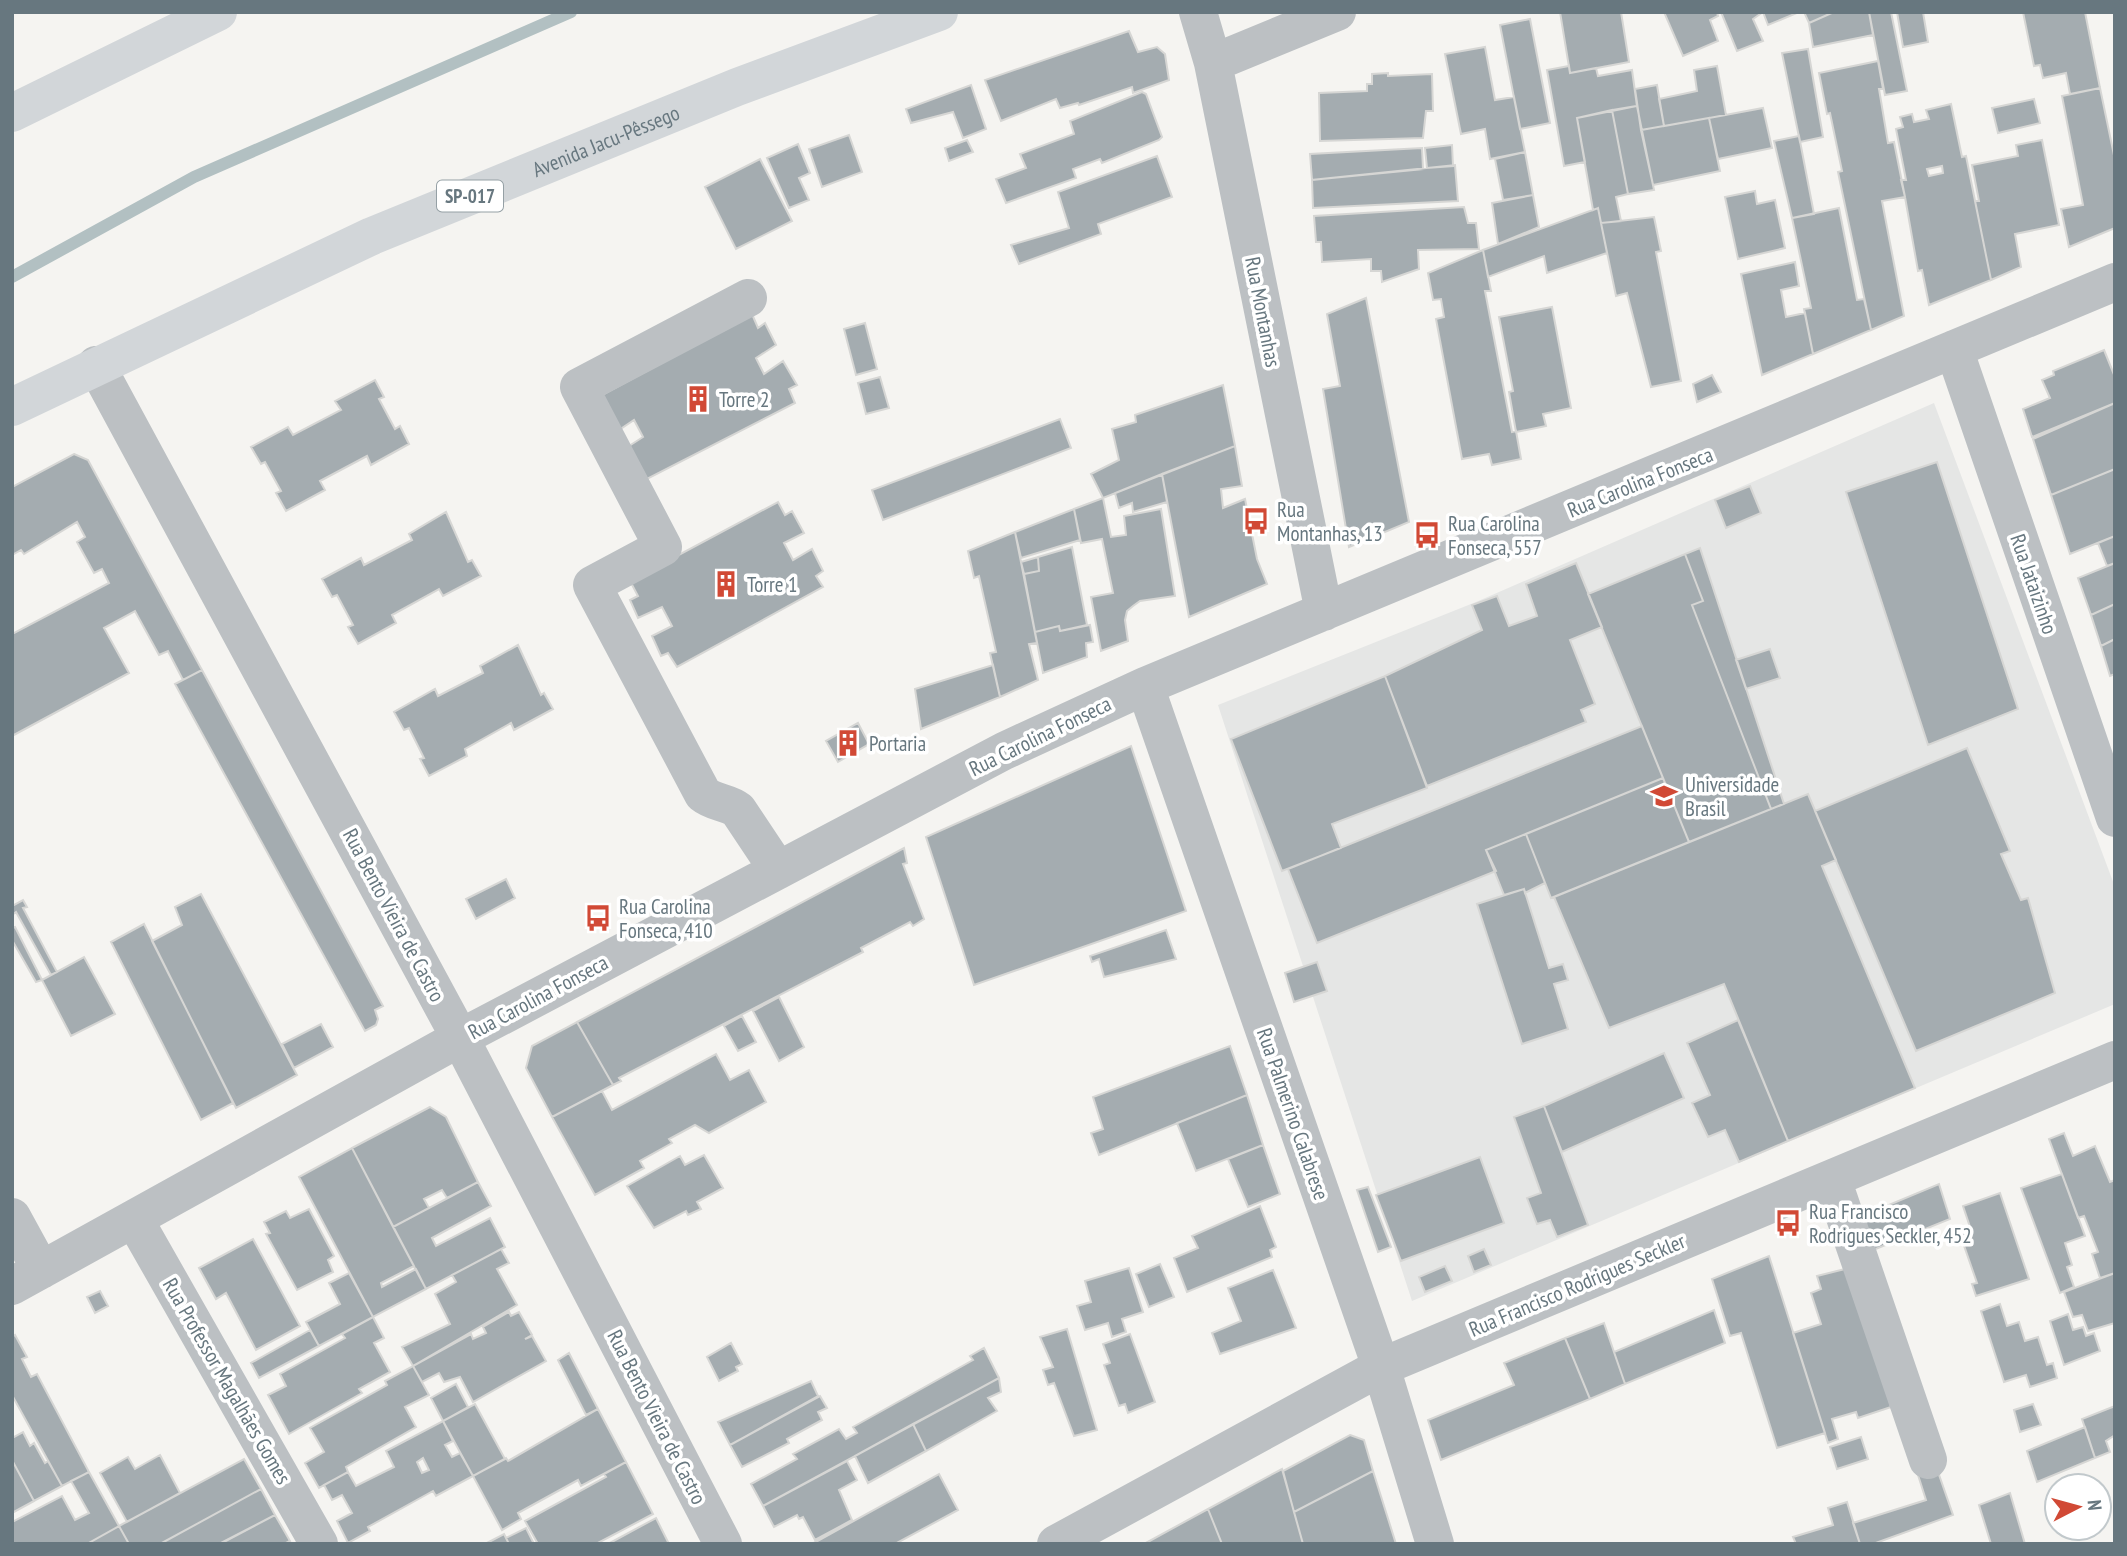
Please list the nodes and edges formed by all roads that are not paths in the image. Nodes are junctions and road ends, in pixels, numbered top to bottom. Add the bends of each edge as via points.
1 (218, 12) edge
2 (939, 12) edge
3 (1198, 12) edge
4 (1337, 12) edge
5 (1213, 63) junction
6 (12, 113) edge
7 (2115, 282) edge
8 (748, 298) dead end
9 (1954, 349) junction
10 (96, 365) junction
11 (12, 407) edge
12 (1324, 612) junction
13 (1145, 686) junction
14 (2115, 818) edge
15 (778, 870) junction
16 (460, 1038) junction
17 (2115, 1060) edge
18 (1832, 1179) junction
19 (12, 1217) edge
20 (134, 1219) junction
21 (27, 1278) edge
22 (1381, 1367) junction
23 (1928, 1460) dead end
24 (319, 1544) edge
25 (723, 1544) edge
26 (1056, 1544) edge
27 (1435, 1544) edge

1 - 6 highway
2 - 10 highway, Avenida Jacu-Pêssego / SP-017 via 737,88 372,236
3 - 5 street, Rua Montanhas
4 - 5 street
5 - 12 street, Rua Montanhas
7 - 9 street, Rua Carolina Fonseca
8 - 15 street via 579,387 663,547 592,585 703,794 738,810
9 - 12 street, Rua Carolina Fonseca
9 - 14 street, Rua Jataizinho
10 - 11 highway, Avenida Jacu-Pêssego / SP-017
10 - 16 street, Rua Bento Vieira de Castro
12 - 13 street, Rua Carolina Fonseca
13 - 15 street, Rua Carolina Fonseca via 1004,751
13 - 22 street, Rua Palmerino Calabrese
15 - 16 street, Rua Carolina Fonseca
16 - 20 street, Rua Carolina Fonseca
16 - 25 street, Rua Bento Vieira de Castro
17 - 18 street, Rua Francisco Rodrigues Seckler
18 - 22 street, Rua Francisco Rodrigues Seckler
18 - 23 street
19 - 21 street
20 - 21 street, Rua Carolina Fonseca
20 - 24 street, Rua Professor Magalhães Gomes
22 - 26 street, Rua Francisco Rodrigues Seckler
22 - 27 street, Rua Palmerino Calabrese

